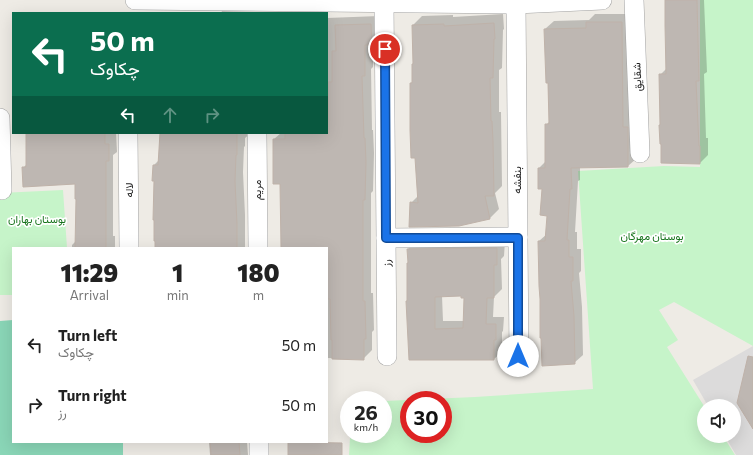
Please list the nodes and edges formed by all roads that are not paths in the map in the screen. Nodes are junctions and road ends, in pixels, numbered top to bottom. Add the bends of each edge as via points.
1 (127, 0) edge
2 (135, 0) edge
3 (602, 0) edge
4 (634, 0) edge
5 (384, 2) junction
6 (516, 4) junction
7 (256, 7) edge
8 (128, 12) edge
9 (0, 118) edge
10 (128, 134) edge
11 (257, 134) edge
12 (640, 153) dead end
13 (2, 190) dead end
14 (386, 238) junction
15 (518, 238) junction
16 (129, 247) edge
17 (258, 247) edge
18 (387, 356) dead end
19 (518, 356) dead end
20 (259, 443) edge
21 (259, 455) edge

1 - 8 street
2 - 7 street
3 - 6 street
4 - 12 street, شقایق
5 - 6 street
5 - 7 street
5 - 14 street, رز
6 - 15 street, بنفشه
9 - 13 street
10 - 16 street, لاله
11 - 17 street, مریم
14 - 15 street
14 - 18 street, رز
15 - 19 street, بنفشه
20 - 21 street

